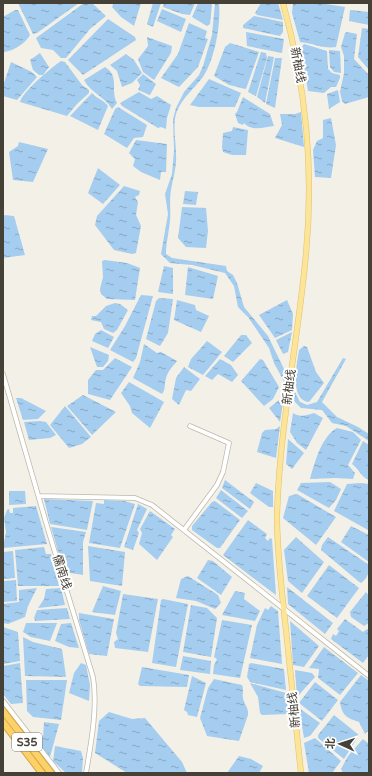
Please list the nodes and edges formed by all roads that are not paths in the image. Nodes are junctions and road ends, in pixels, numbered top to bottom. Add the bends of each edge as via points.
1 (283, 3) edge
2 (3, 374) edge
3 (190, 426) dead end
4 (39, 496) junction
5 (184, 530) junction
6 (284, 610) junction
7 (369, 676) edge
8 (3, 701) edge
9 (3, 711) edge
10 (3, 722) edge
11 (42, 773) edge
12 (51, 773) edge
13 (59, 773) edge
14 (86, 773) edge
15 (300, 773) edge

1 - 6 main road, 新柚线 via 302,82 309,189 306,254 280,462 277,518
2 - 4 street, 儒南线
3 - 5 street via 229,443 223,472 217,485
4 - 5 street via 135,498 152,505
4 - 14 street, 儒南线 via 95,688
5 - 6 street
6 - 7 street
6 - 15 main road, 新柚线
8 - 13 street
9 - 12 highway, S35
10 - 11 highway, S35

